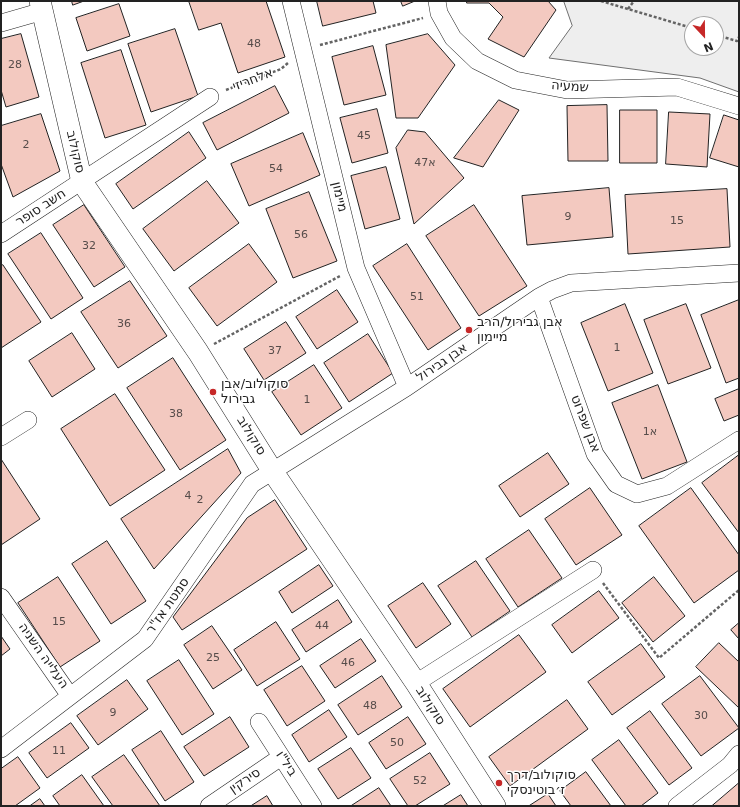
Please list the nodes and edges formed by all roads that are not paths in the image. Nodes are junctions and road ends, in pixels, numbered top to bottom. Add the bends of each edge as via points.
1 (291, 1) edge
2 (42, 6) edge
3 (438, 7) edge
4 (1, 23) edge
5 (210, 96) road end
6 (739, 106) edge
7 (82, 182) junction
8 (1, 234) edge
9 (739, 273) edge
10 (539, 297) junction
11 (407, 386) junction
12 (28, 420) dead end
13 (1, 438) edge
14 (739, 440) edge
15 (273, 472) junction
16 (594, 570) road end
17 (1, 597) edge
18 (416, 683) junction
19 (70, 696) junction
20 (259, 722) dead end
21 (1, 749) edge
22 (739, 754) edge
23 (281, 757) junction
24 (209, 806) edge
25 (313, 806) edge
26 (495, 806) edge
27 (677, 806) edge

1 - 11 street, מיימון via 356,268
2 - 4 street
2 - 7 street, סוקולוב
3 - 6 street, שמעיה via 453,38 478,61 515,80 567,90 677,87
5 - 7 street
7 - 8 street, חשב סופר
7 - 15 street, סוקולוב via 198,352
9 - 10 street, אבן גבירול via 571,283
10 - 11 street, אבן גבירול
10 - 14 street, אבן שפרוט via 594,454 616,484 637,494 667,486
11 - 15 street, אבן גבירול
12 - 13 street
15 - 18 street, סוקולוב
15 - 19 street, סמטת אז"ר via 252,484 145,639
16 - 18 street
17 - 19 street, העלייה השניה
18 - 26 street, סוקולוב
19 - 21 street, סמטת אז"ר
20 - 23 street, ביל"ו
22 - 27 street
23 - 24 street, סירקין
23 - 25 street, ביל"ו

